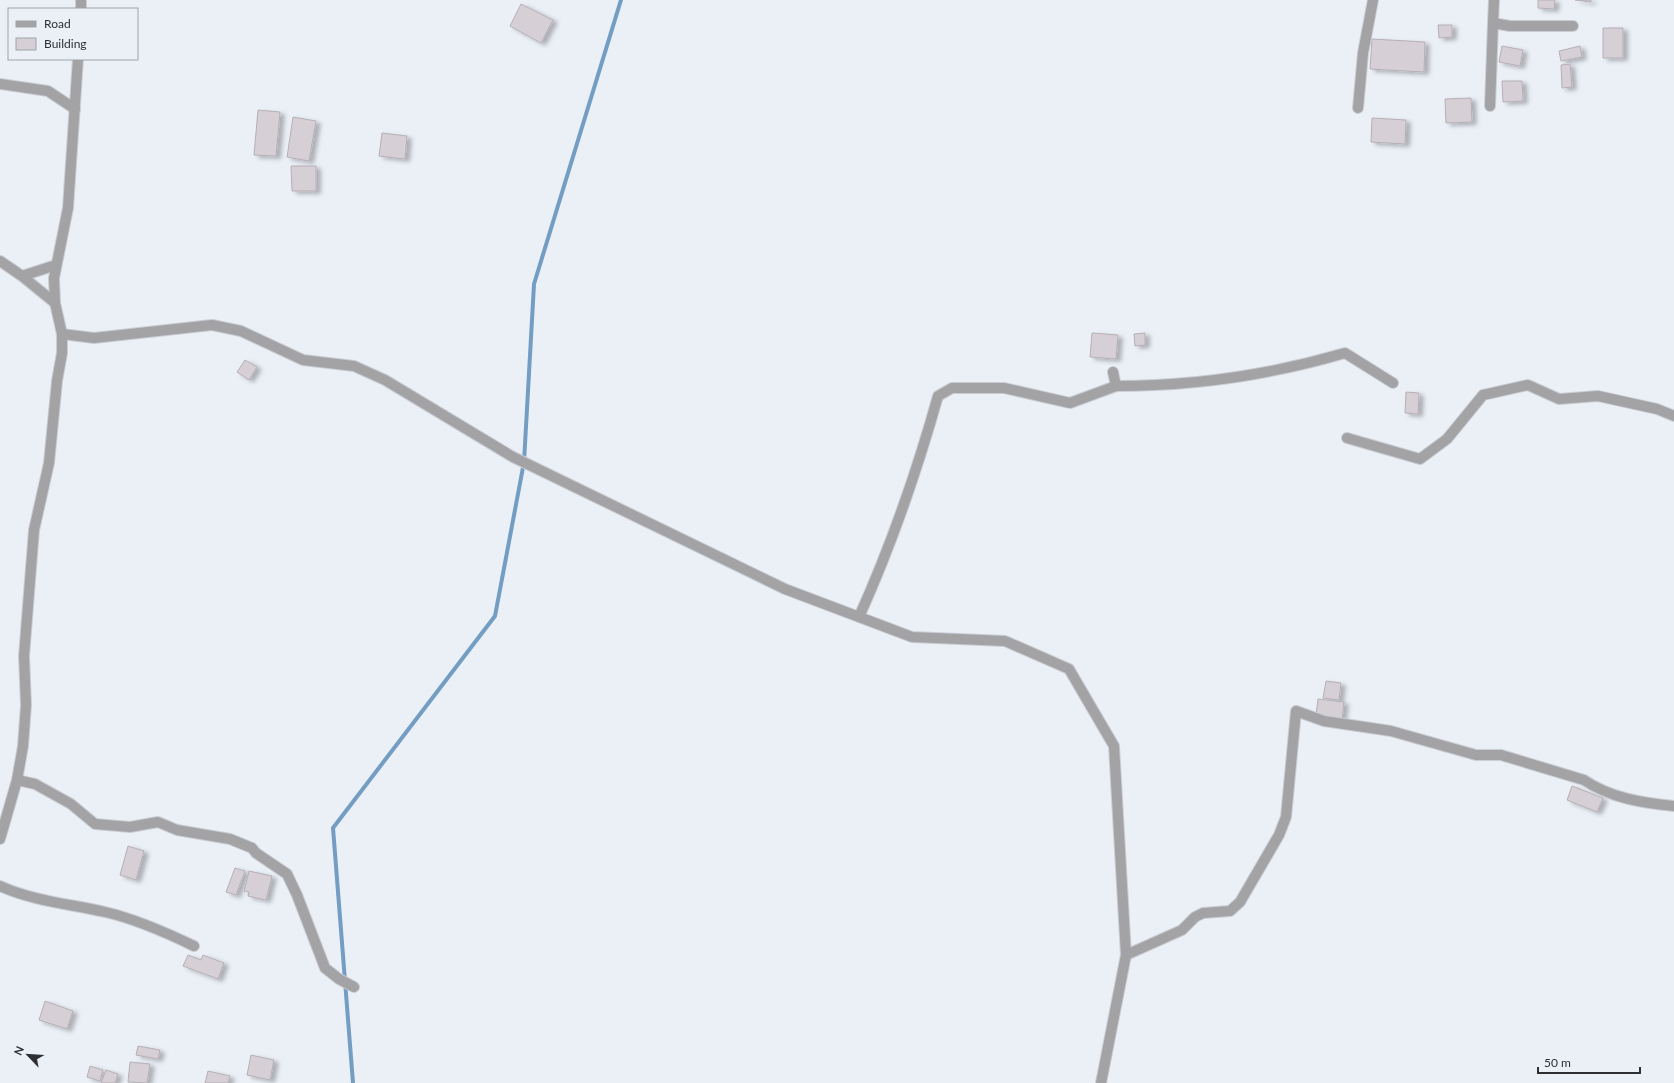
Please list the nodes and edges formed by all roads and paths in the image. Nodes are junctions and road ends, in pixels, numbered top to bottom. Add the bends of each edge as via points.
1 (1373, 0) edge
2 (1494, 0) edge
3 (1493, 23) junction
4 (1573, 26) dead end
5 (78, 60) edge
6 (0, 84) edge
7 (1490, 106) dead end
8 (1358, 108) dead end
9 (75, 109) junction
10 (0, 261) edge
11 (56, 265) junction
12 (22, 276) junction
13 (55, 303) junction
14 (62, 334) junction
15 (1113, 372) dead end
16 (1393, 383) dead end
17 (1116, 386) junction
18 (1674, 416) edge
19 (1347, 438) dead end
20 (859, 617) junction
21 (17, 780) junction
22 (1674, 806) edge
23 (0, 839) edge
24 (0, 886) edge
25 (194, 946) dead end
26 (1126, 955) junction
27 (354, 987) dead end
28 (1101, 1083) edge

1 - 8 street
2 - 3 street
3 - 4 street via 1510,26
3 - 7 street
5 - 9 street
6 - 9 street via 48,90
9 - 11 street via 68,208
10 - 12 street
11 - 12 street
11 - 13 street
12 - 13 street
13 - 14 street
14 - 20 street via 94,338 212,325 241,331 303,360 354,366 385,380 513,456 785,589
14 - 21 street via 49,463 34,530 24,656 26,705
15 - 17 street
16 - 17 street via 1345,353 1229,380 1156,386
17 - 20 street via 1070,403 1004,388 952,388 938,396 920,460 877,577
18 - 19 street via 1657,409 1598,396 1559,399 1528,385 1483,394 1447,439 1420,459
20 - 26 street via 912,637 1005,641 1069,669 1114,746
21 - 23 street
21 - 27 street via 35,784 71,804 95,824 130,827 158,822 177,830 230,839 252,848 287,874 325,968 339,980
22 - 26 street via 1633,801 1584,780 1501,755 1476,755 1391,731 1324,721 1296,712 1286,817 1279,835 1240,902 1230,911 1203,913 1182,930
24 - 25 street via 58,904 118,916 165,932
26 - 28 street

